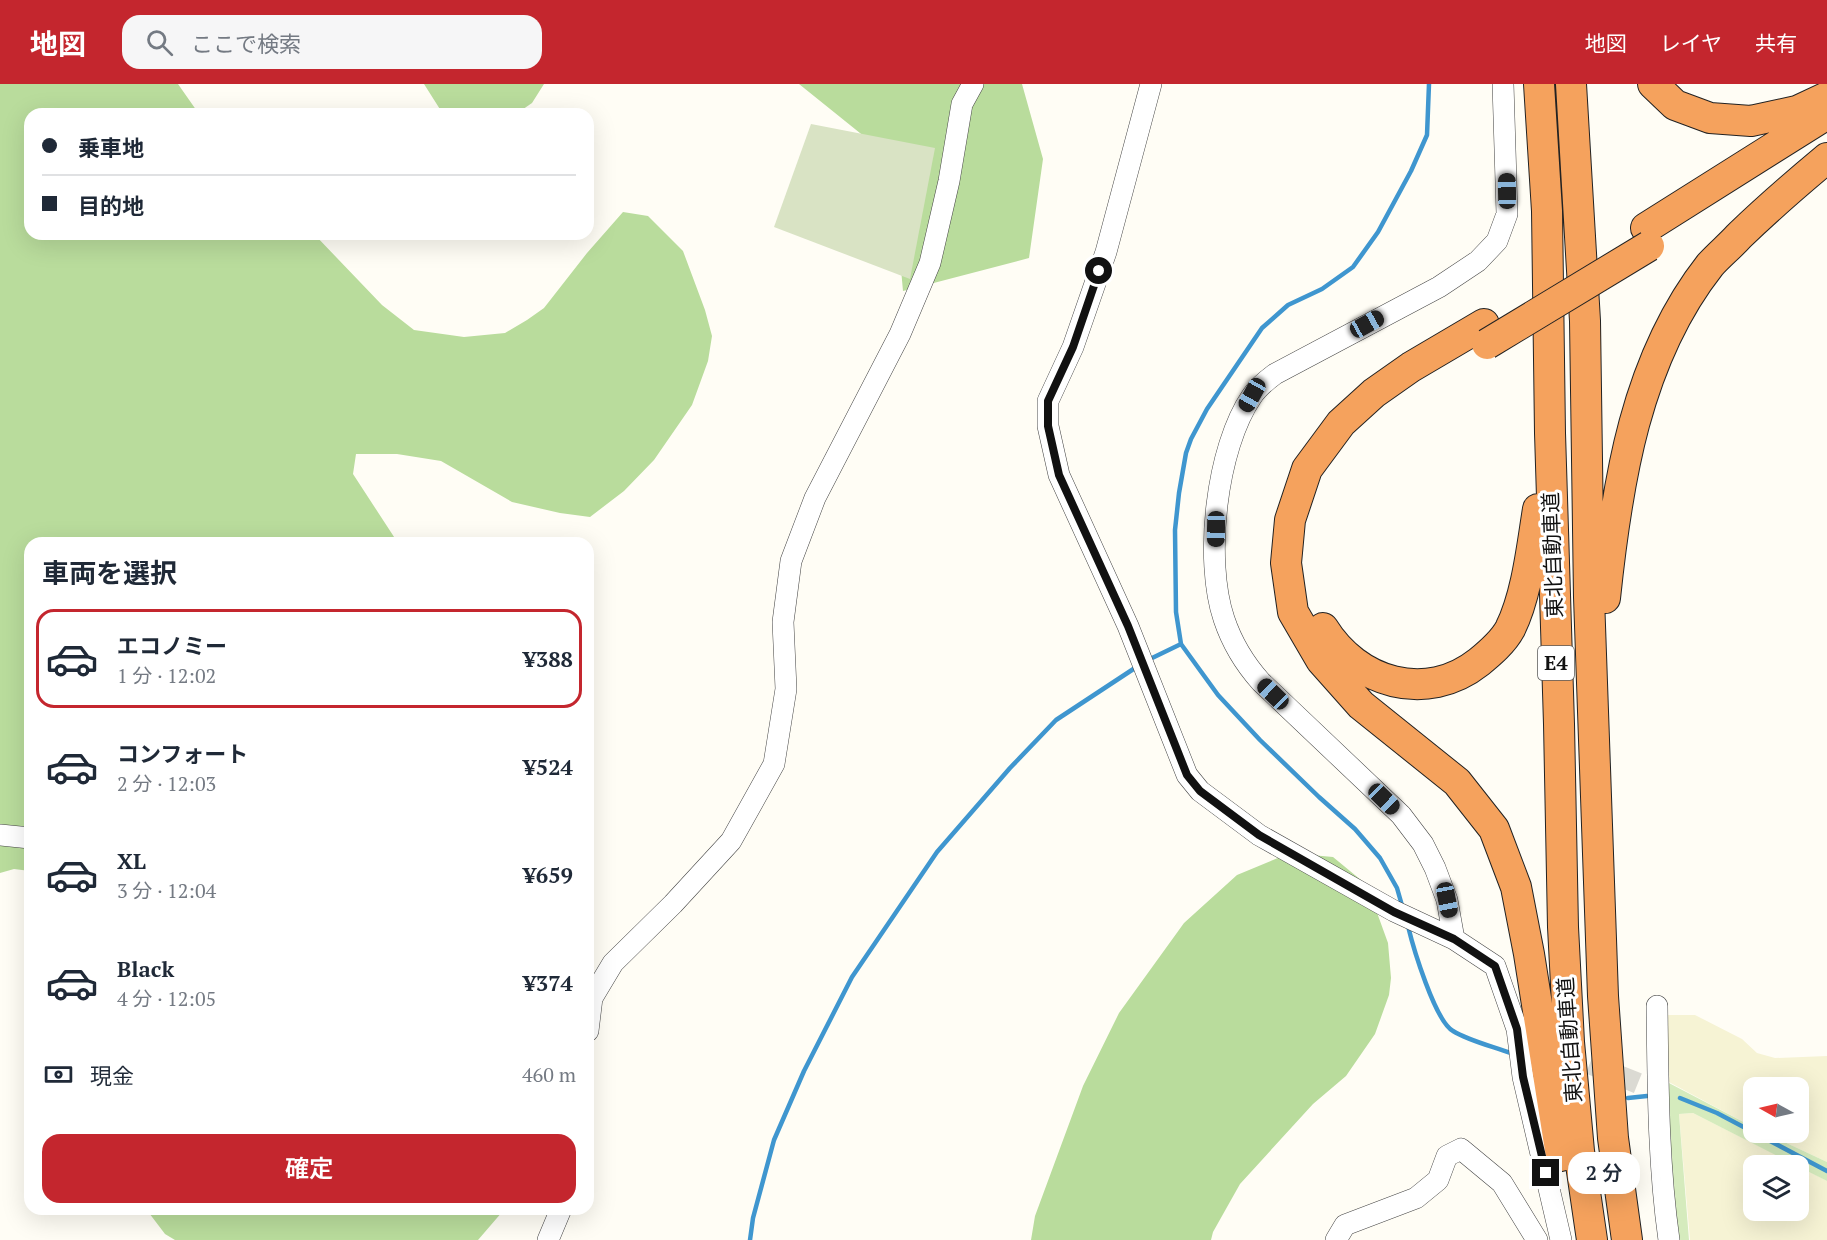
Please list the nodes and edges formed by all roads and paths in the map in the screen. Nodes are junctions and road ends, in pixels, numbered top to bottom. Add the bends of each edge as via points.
1 (972, 84) edge
2 (1151, 84) edge
3 (1503, 84) edge
4 (1539, 84) edge
5 (1571, 84) edge
6 (1653, 84) edge
7 (1827, 97) edge
8 (1827, 114) edge
9 (1827, 138) edge
10 (1827, 158) edge
11 (1647, 237) junction
12 (1485, 334) junction
13 (1550, 433) junction
14 (1596, 800) junction
15 (0, 835) edge
16 (24, 837) edge
17 (1454, 939) junction
18 (594, 995) edge
19 (1657, 1006) dead end
20 (558, 1215) edge
21 (548, 1240) edge
22 (1336, 1240) edge
23 (1537, 1240) edge
24 (1561, 1240) edge
25 (1582, 1240) edge
26 (1592, 1240) edge
27 (1627, 1240) edge
28 (1669, 1240) edge

1 - 18 street via 962,104 930,263 900,334 814,498 791,561 783,622 786,689 774,764 731,841 613,963
2 - 17 street via 1106,252 1073,347 1048,401 1048,426 1059,475 1128,626 1187,775 1200,791 1259,835 1394,912
3 - 17 street via 1507,214 1497,241 1478,261 1439,287 1265,382 1252,395 1228,447 1216,514 1218,595 1235,647 1261,682 1401,815 1423,844 1447,900
4 - 13 highway, 東北自動車道 / E4
5 - 14 highway, 東北自動車道 / E4 via 1585,321
6 - 7 highway via 1675,105 1710,118 1750,121 1797,111
8 - 11 highway
9 - 11 highway
10 - 14 highway via 1767,209 1711,265 1680,311 1651,370 1634,422 1616,508 1605,597
11 - 12 highway
12 - 13 highway via 1367,422 1327,468 1317,488 1304,535 1305,580 1318,620 1348,659 1366,672 1390,681 1419,684 1445,680 1468,670 1492,652 1510,629 1525,586
12 - 25 highway via 1411,367 1341,423 1307,469 1290,520 1286,562 1293,612 1321,660 1361,705 1457,782 1494,829 1516,887 1564,1175
13 - 26 highway, 東北自動車道 / E4 via 1563,927 1578,1140
14 - 27 highway, 東北自動車道 / E4 via 1613,1138
15 - 16 street
17 - 24 street via 1495,966 1524,1038 1522,1068
19 - 28 street via 1650,1085
20 - 21 street
22 - 23 street via 1345,1225 1416,1198 1438,1180 1447,1156 1461,1149 1502,1183

